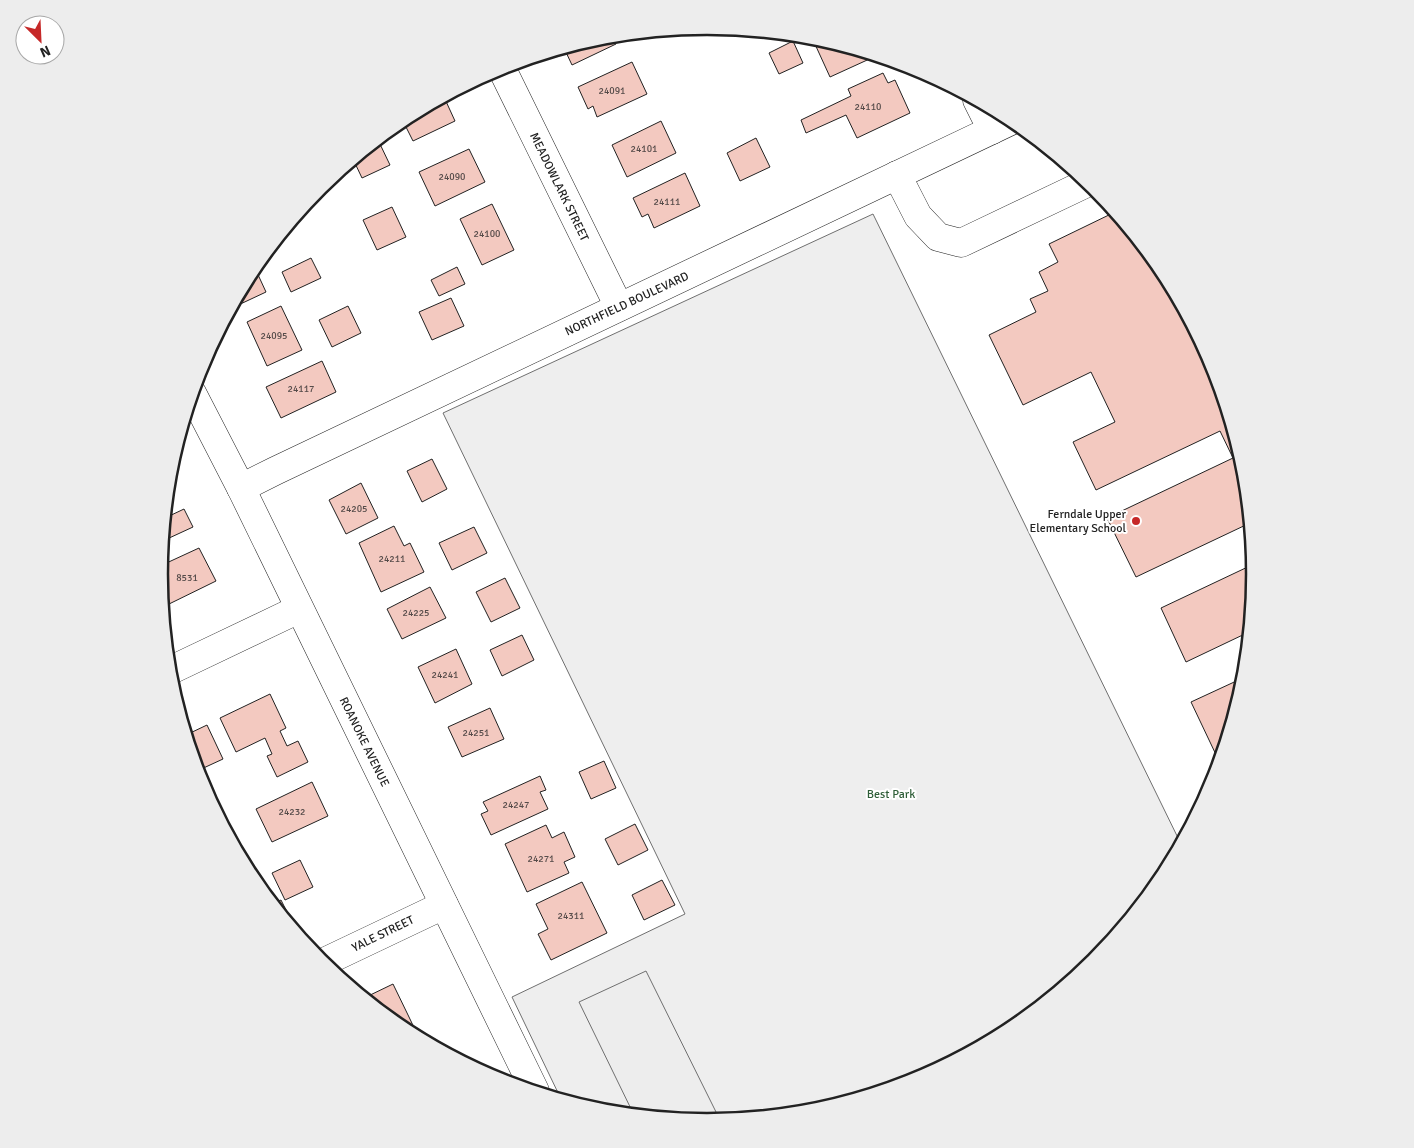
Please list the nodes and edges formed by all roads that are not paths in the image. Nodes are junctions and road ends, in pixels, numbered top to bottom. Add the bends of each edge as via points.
1 (505, 75) edge
2 (1003, 125) edge
3 (897, 175) junction
4 (1080, 186) edge
5 (619, 307) junction
6 (197, 402) edge
7 (241, 488) junction
8 (299, 609) junction
9 (176, 667) edge
10 (444, 905) junction
11 (330, 959) edge
12 (531, 1083) edge

1 - 5 street, MEADOWLARK STREET
2 - 3 street, NORTHFIELD BOULEVARD
3 - 4 street via 918,216 938,237 961,243
3 - 5 street, NORTHFIELD BOULEVARD
5 - 7 street, NORTHFIELD BOULEVARD
6 - 7 street, ROANOKE AVENUE
7 - 8 street, ROANOKE AVENUE
8 - 9 street
8 - 10 street, ROANOKE AVENUE
10 - 11 street, YALE STREET
10 - 12 street, ROANOKE AVENUE

